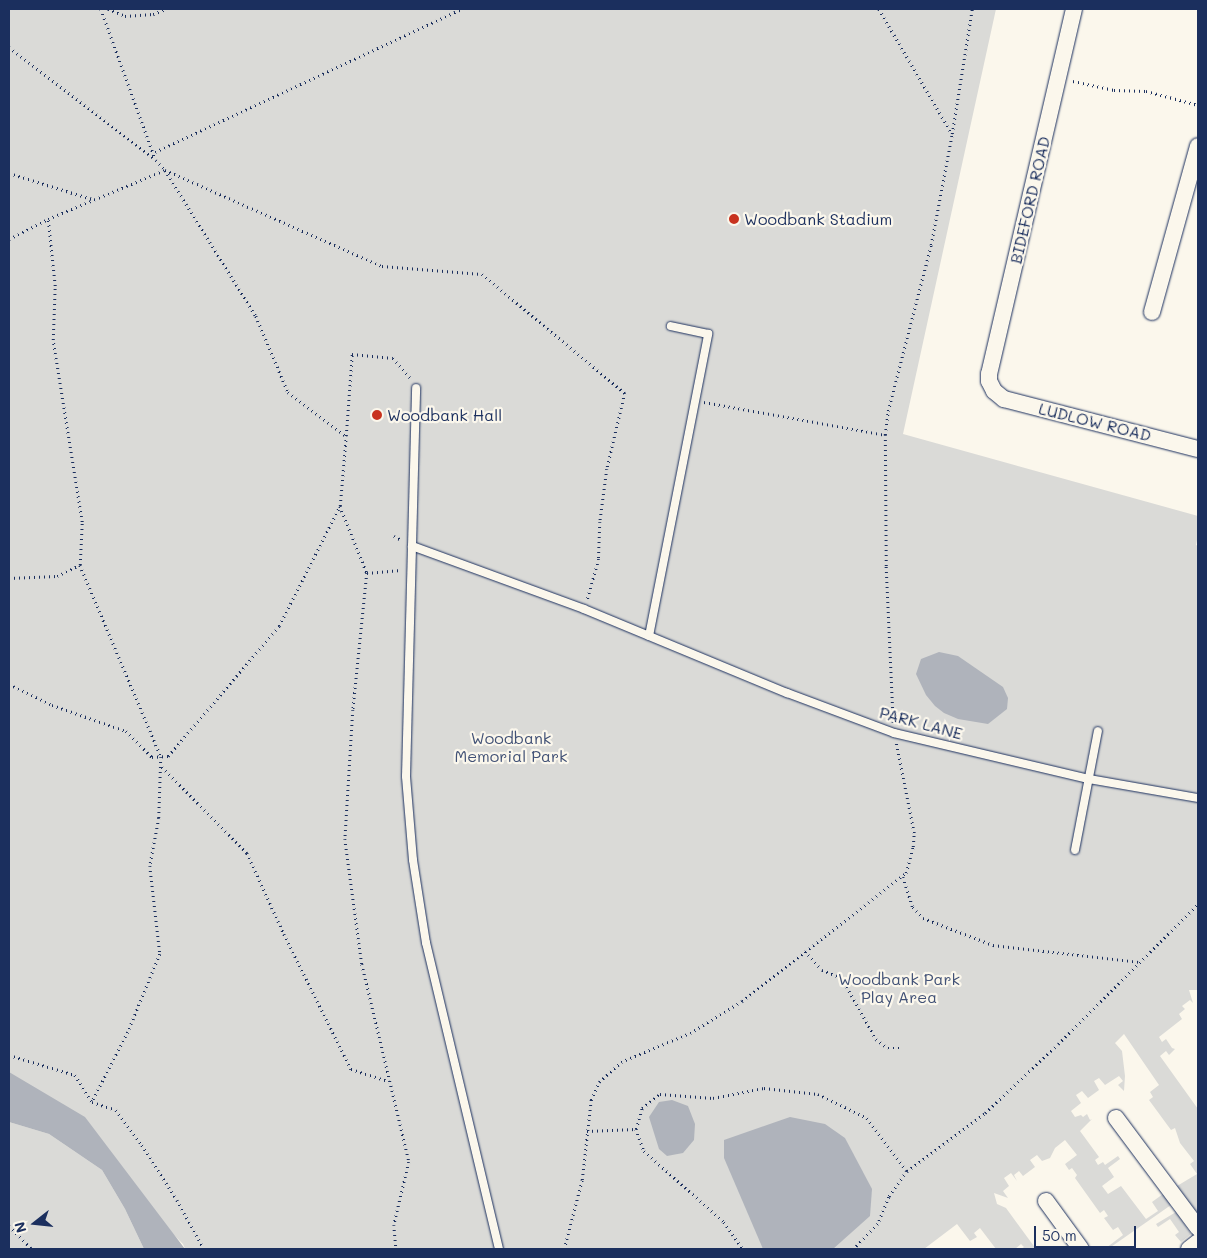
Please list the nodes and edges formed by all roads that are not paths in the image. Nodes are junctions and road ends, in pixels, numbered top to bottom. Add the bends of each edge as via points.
1 (1074, 9) edge
2 (1198, 146) edge
3 (1152, 312) dead end
4 (671, 326) dead end
5 (416, 388) road end
6 (994, 391) joint
7 (1198, 449) edge
8 (412, 546) junction
9 (649, 636) junction
10 (1098, 732) dead end
11 (1089, 779) junction
12 (1198, 798) edge
13 (1076, 850) dead end
14 (1116, 1118) dead end
15 (1046, 1201) dead end
16 (1198, 1228) edge
17 (1198, 1242) edge
18 (499, 1249) edge
19 (1081, 1249) edge
20 (1189, 1249) edge

1 - 6 street, BIDEFORD ROAD via 989,374
2 - 3 street
4 - 9 lane via 708,334
5 - 8 lane
6 - 7 street, LUDLOW ROAD via 1004,399
8 - 9 lane, PARK LANE
8 - 18 lane via 406,776 413,860 426,943
9 - 11 lane, PARK LANE via 894,733
10 - 11 lane
11 - 12 lane, PARK LANE
11 - 13 lane
14 - 16 street
15 - 19 street
17 - 20 street

